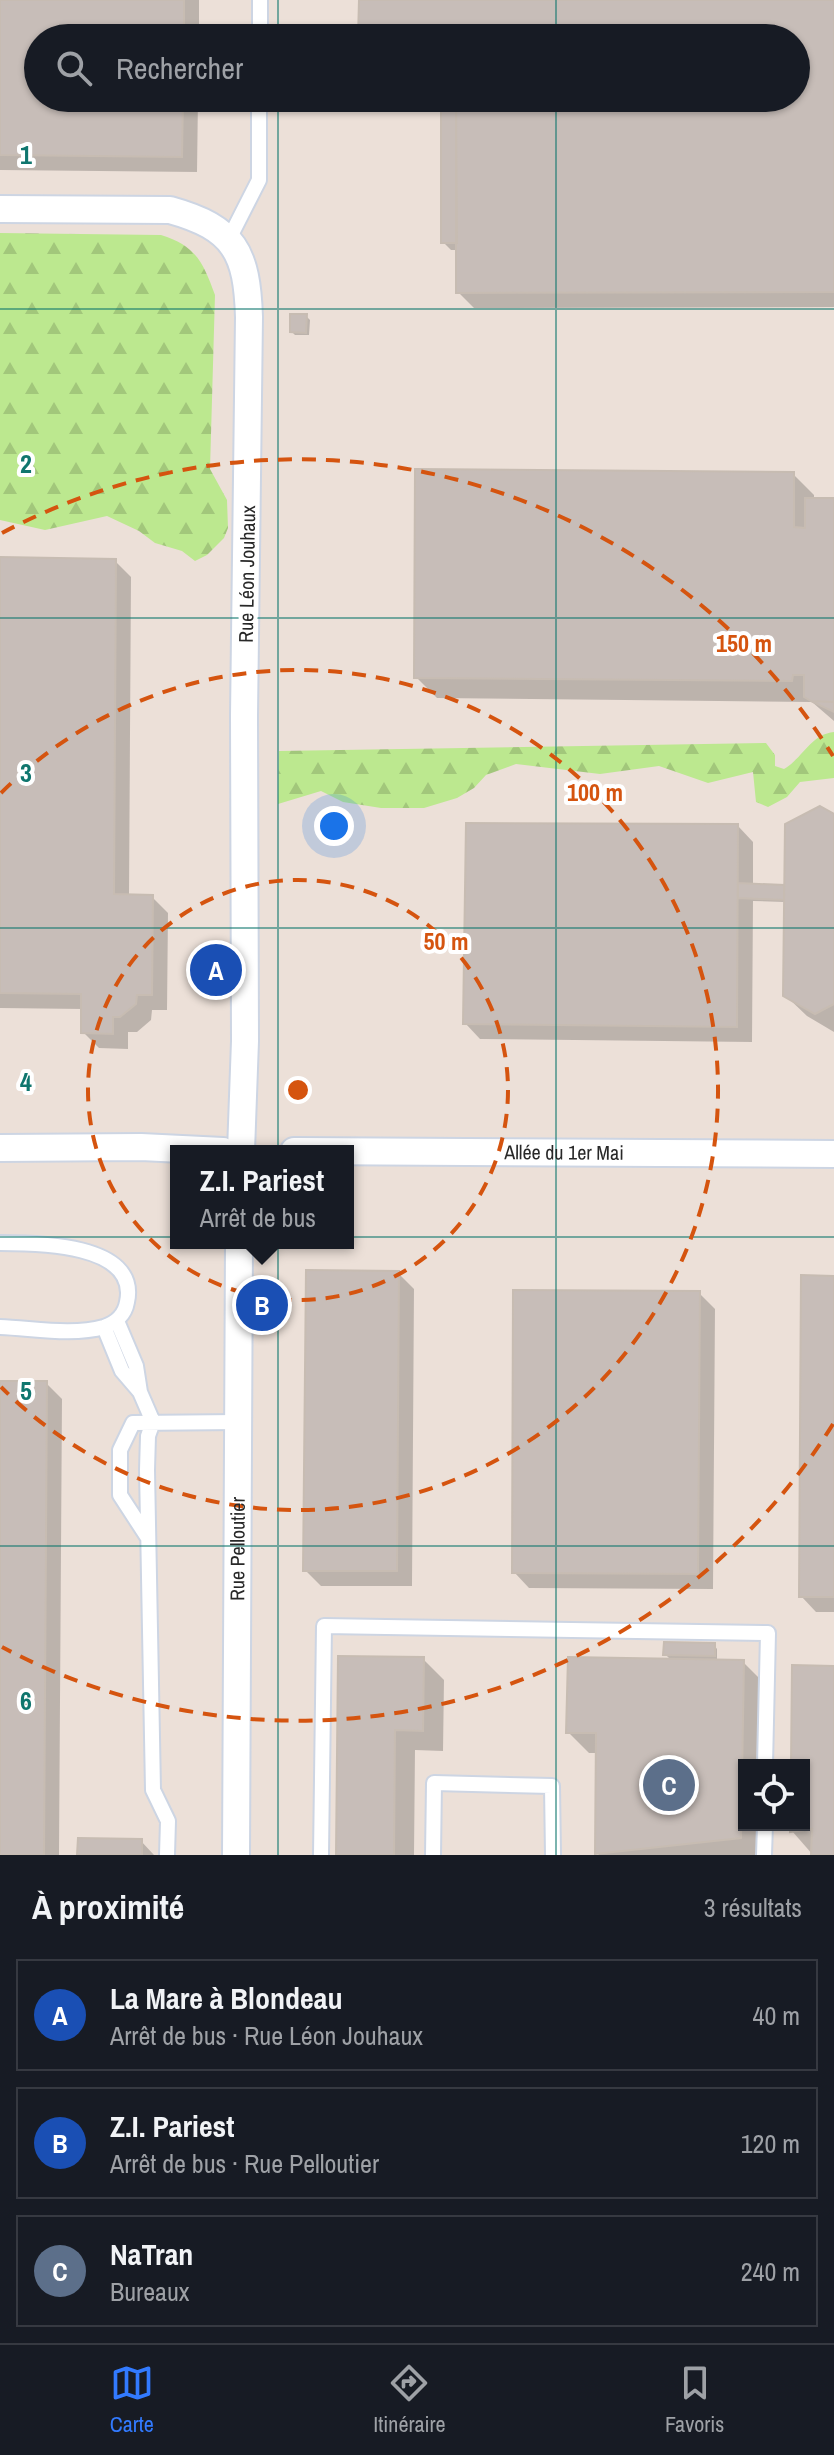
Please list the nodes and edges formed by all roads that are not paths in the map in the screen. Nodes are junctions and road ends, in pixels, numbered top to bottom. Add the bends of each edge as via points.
1 (260, 0) edge
2 (260, 24) edge
3 (259, 112) edge
4 (0, 209) edge
5 (229, 239) junction
6 (241, 1145) edge
7 (0, 1148) edge
8 (170, 1148) edge
9 (354, 1151) edge
10 (834, 1154) edge
11 (0, 1243) edge
12 (239, 1249) edge
13 (111, 1324) junction
14 (0, 1327) edge
15 (153, 1422) junction
16 (239, 1422) junction
17 (148, 1538) junction
18 (765, 1759) edge
19 (765, 1831) edge
20 (167, 1855) edge
21 (236, 1855) edge
22 (321, 1855) edge
23 (433, 1855) edge
24 (553, 1855) edge
25 (764, 1855) edge

1 - 2 lane
3 - 5 lane via 259,180
4 - 5 street via 170,210 205,222
5 - 6 street, Rue Léon Jouhaux via 243,263 249,317
7 - 8 street
9 - 10 street, Allée du 1er Mai
11 - 13 lane via 62,1246 105,1259 128,1286 125,1309
12 - 16 street, Rue Pelloutier
13 - 14 lane via 71,1330
13 - 15 lane via 122,1371 140,1392
15 - 16 lane
15 - 17 lane via 148,1436
15 - 17 lane via 133,1423 120,1450 120,1495
16 - 21 street, Rue Pelloutier
17 - 20 lane via 153,1790 168,1821
18 - 22 lane via 768,1633 324,1626
19 - 25 lane
23 - 24 lane via 434,1783 552,1786

